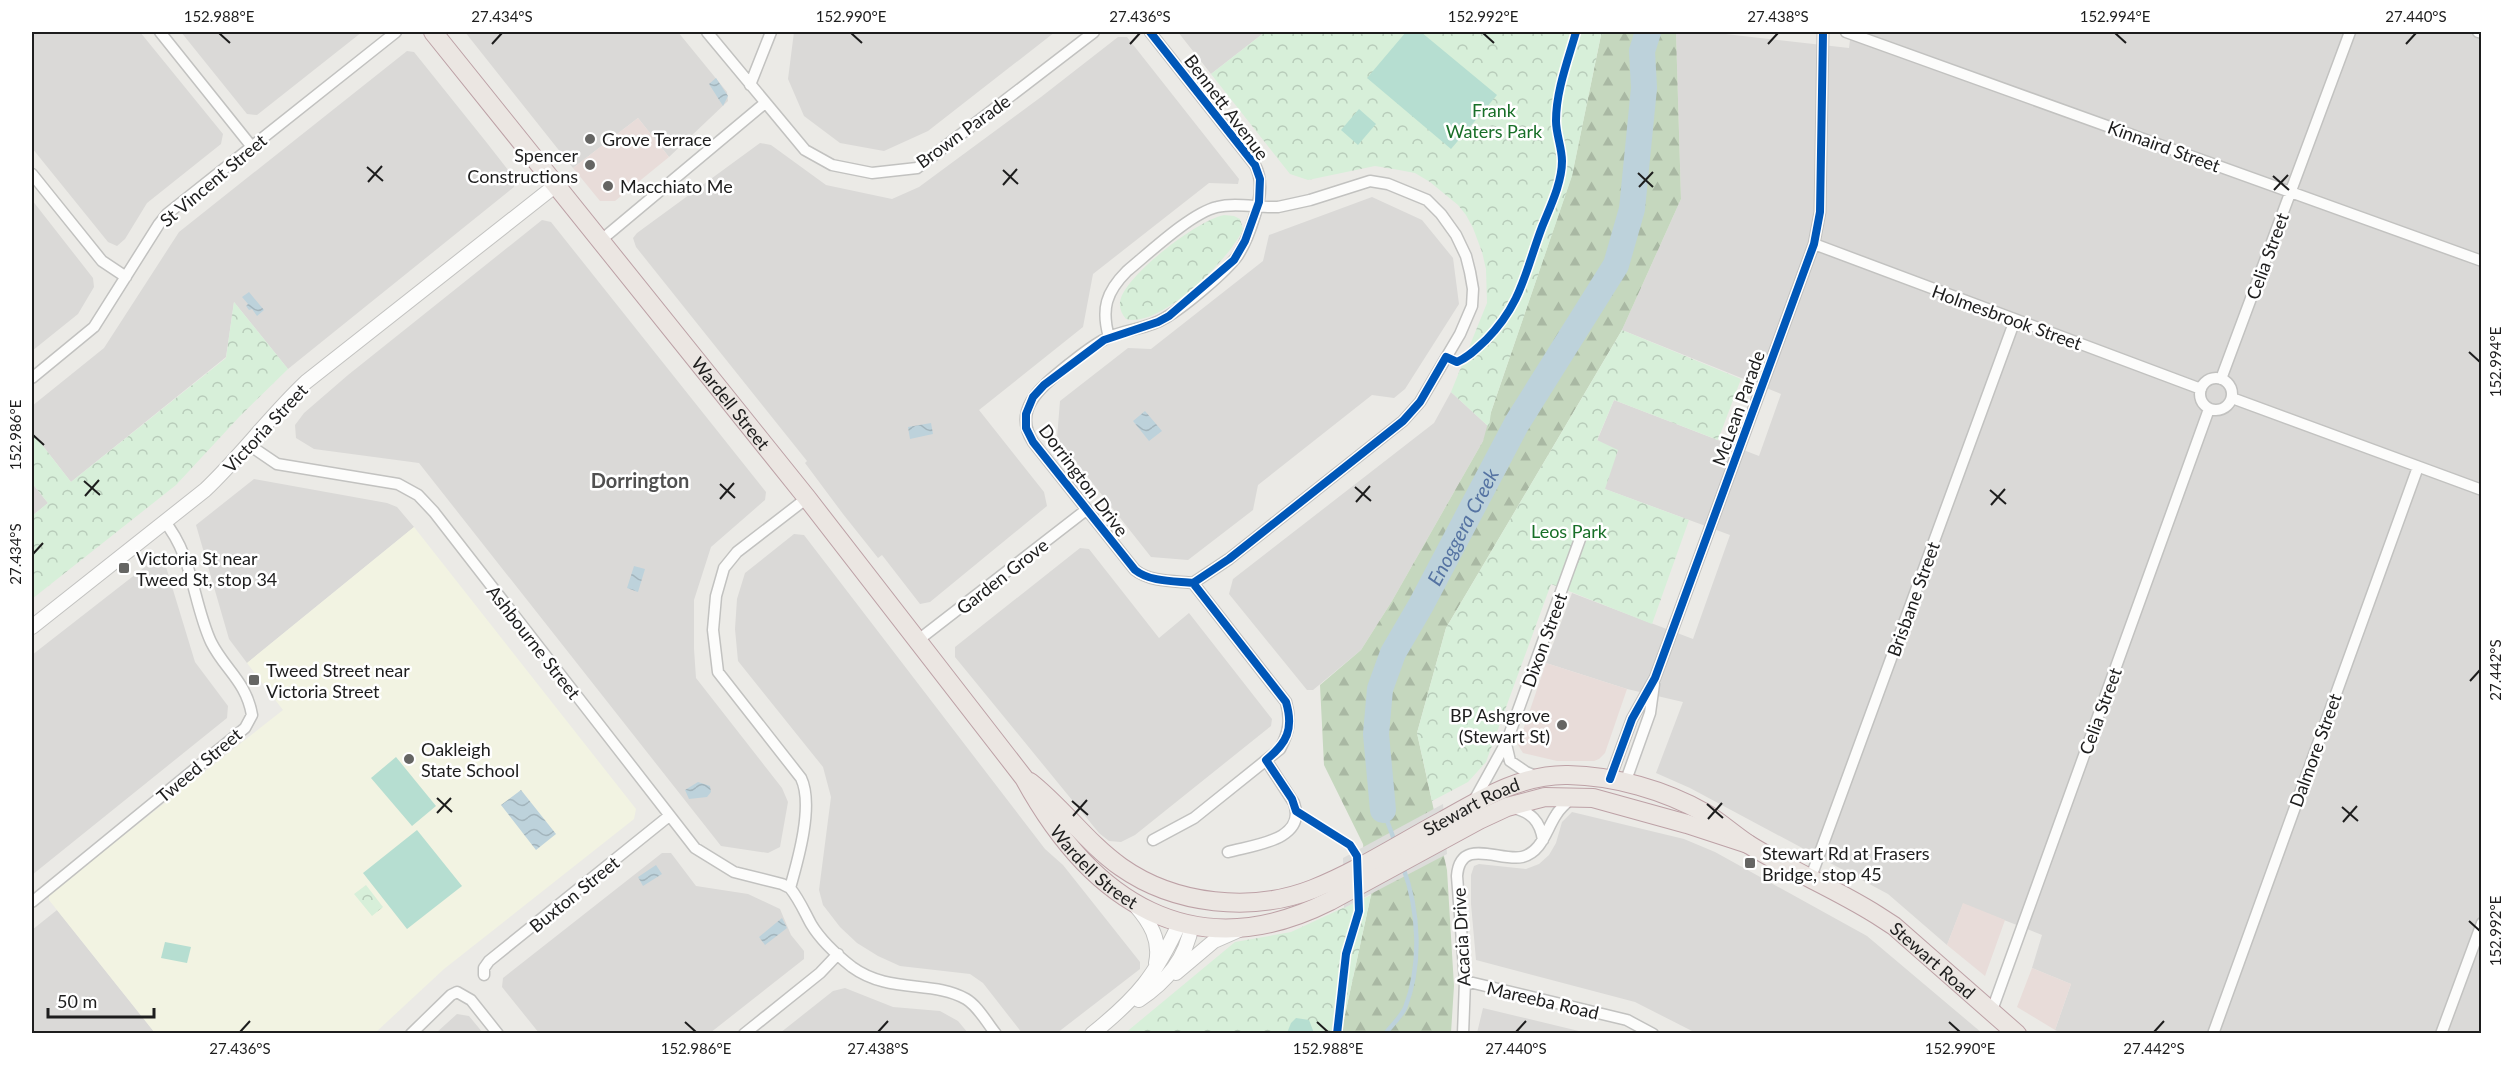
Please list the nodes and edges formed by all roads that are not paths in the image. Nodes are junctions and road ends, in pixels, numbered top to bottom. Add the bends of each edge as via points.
1 (160, 32) edge
2 (396, 32) edge
3 (433, 32) edge
4 (707, 32) edge
5 (771, 32) edge
6 (1094, 32) edge
7 (1150, 32) edge
8 (1823, 32) edge
9 (1846, 32) edge
10 (2350, 32) edge
11 (750, 85) junction
12 (765, 103) junction
13 (252, 147) junction
14 (32, 174) edge
15 (556, 185) junction
16 (2290, 192) junction
17 (1258, 207) junction
18 (600, 241) junction
19 (1814, 244) junction
20 (2481, 261) edge
21 (126, 277) junction
22 (2015, 321) junction
23 (1109, 337) junction
24 (32, 378) edge
25 (2221, 379) junction
26 (2201, 388) junction
27 (2232, 398) junction
28 (2209, 409) junction
29 (249, 445) junction
30 (2418, 467) junction
31 (2481, 490) edge
32 (807, 498) junction
33 (1086, 510) junction
34 (164, 521) junction
35 (1580, 539) dead end
36 (1193, 583) junction
37 (32, 627) edge
38 (917, 641) junction
39 (1507, 741) junction
40 (1266, 760) junction
41 (1543, 777) junction
42 (1024, 778) junction
43 (1618, 781) junction
44 (1575, 796) junction
45 (1613, 803) junction
46 (1473, 804) junction
47 (1507, 807) junction
48 (669, 816) junction
49 (1153, 840) dead end
50 (1543, 840) junction
51 (1748, 844) junction
52 (1228, 852) dead end
53 (1811, 878) junction
54 (790, 888) junction
55 (1193, 897) junction
56 (1130, 901) junction
57 (32, 902) edge
58 (1186, 923) junction
59 (2481, 924) edge
60 (1252, 926) junction
61 (838, 954) junction
62 (484, 975) dead end
63 (1465, 981) junction
64 (1162, 983) junction
65 (1142, 989) junction
66 (1991, 1013) junction
67 (1117, 1014) junction
68 (411, 1034) edge
69 (498, 1034) edge
70 (744, 1034) edge
71 (996, 1034) edge
72 (1092, 1034) edge
73 (1463, 1034) edge
74 (1653, 1034) edge
75 (2017, 1034) edge
76 (2213, 1034) edge
77 (2441, 1034) edge

1 - 13 street
2 - 13 street, St Vincent Street
3 - 15 highway, Wardell Street
4 - 11 street, Brown Parade
5 - 11 street
6 - 12 street, Brown Parade via 916,168 872,173 832,165 805,150
7 - 17 street, Bennett Avenue via 1255,165 1260,179
8 - 19 street, McLean Parade via 1820,212
9 - 16 street, Kinnaird Street
10 - 16 street, Celia Street
11 - 12 street, Brown Parade
12 - 18 street
13 - 21 street, St Vincent Street via 163,219
14 - 21 street via 102,261
15 - 18 highway, Wardell Street
15 - 29 street, Victoria Street via 306,382
16 - 20 street, Kinnaird Street
16 - 25 street, Celia Street
17 - 23 street, Dorrington Drive via 1242,247 1223,271 1164,319
17 - 23 street via 1222,206 1200,214 1127,271 1105,305
17 - 36 street via 1310,200 1370,181 1427,200 1451,228 1466,256 1473,289 1472,306 1430,386 1403,421
18 - 32 highway, Wardell Street
19 - 22 street, Holmesbrook Street
19 - 43 street, McLean Parade via 1655,678 1632,719
21 - 24 street, St Vincent Street via 94,327
22 - 26 street, Holmesbrook Street
22 - 53 street, Brisbane Street
23 - 33 street, Dorrington Drive via 1044,385 1033,397 1026,414 1030,437
25 - 26 street via 2208,380
25 - 27 street via 2230,386
26 - 28 street via 2200,399
27 - 28 street via 2223,408
27 - 30 street
28 - 66 street, Celia Street
29 - 34 street, Victoria Street via 205,490
29 - 48 street, Ashbourne Street via 277,464 398,484 418,495
30 - 31 street
30 - 76 street, Dalmore Street
32 - 38 highway, Wardell Street
32 - 54 street via 737,552 724,568 713,630 718,672 806,788 807,804
33 - 36 street, Dorrington Drive via 1142,576
33 - 38 street, Garden Grove
34 - 37 street, Victoria Street
34 - 57 street, Tweed Street via 180,545 211,641 244,688 252,714 244,728
35 - 39 street, Dixon Street
36 - 40 street via 1282,696 1290,715 1288,733 1280,749
38 - 42 highway, Wardell Street
39 - 41 street via 1506,751 1513,764
39 - 46 street, Dixon Street
40 - 49 street via 1194,818
40 - 52 street via 1292,799 1294,821 1280,838
41 - 43 highway, Stewart Road via 1567,775
41 - 46 highway, Stewart Road via 1512,785
42 - 55 highway, Wardell Street via 1124,869 1160,887
42 - 56 highway, Wardell Street via 1076,855 1104,883
43 - 45 highway
43 - 51 highway, Stewart Road via 1685,803
44 - 45 highway, Stewart Road
44 - 47 highway, Stewart Road via 1545,797
44 - 50 street, Acacia Drive via 1558,812
45 - 51 highway, Stewart Road
46 - 55 highway, Stewart Road via 1312,889 1281,897 1224,902
47 - 50 street via 1536,819
47 - 60 highway, Stewart Road via 1301,914
48 - 54 street, Ashbourne Street via 695,848 712,861 734,872
48 - 62 street, Buxton Street via 489,961
50 - 63 street, Acacia Drive via 1525,856 1478,853 1467,856 1460,864 1457,876
51 - 53 highway, Stewart Road
53 - 66 highway, Stewart Road via 1894,926
54 - 61 street via 812,926
55 - 58 highway
56 - 58 highway, Wardell Street
56 - 65 street via 1150,925 1158,947 1154,967
58 - 60 highway, Stewart Road
58 - 64 street via 1181,958
58 - 65 street
59 - 77 street
60 - 64 street via 1218,939
61 - 70 street via 820,974
61 - 71 street via 873,979 949,992 968,1000
63 - 73 street, Acacia Drive
63 - 74 street, Mareeba Road via 1627,1020
64 - 67 street
65 - 67 street
66 - 75 highway, Stewart Road
67 - 72 street
68 - 69 street via 457,992 473,1001

